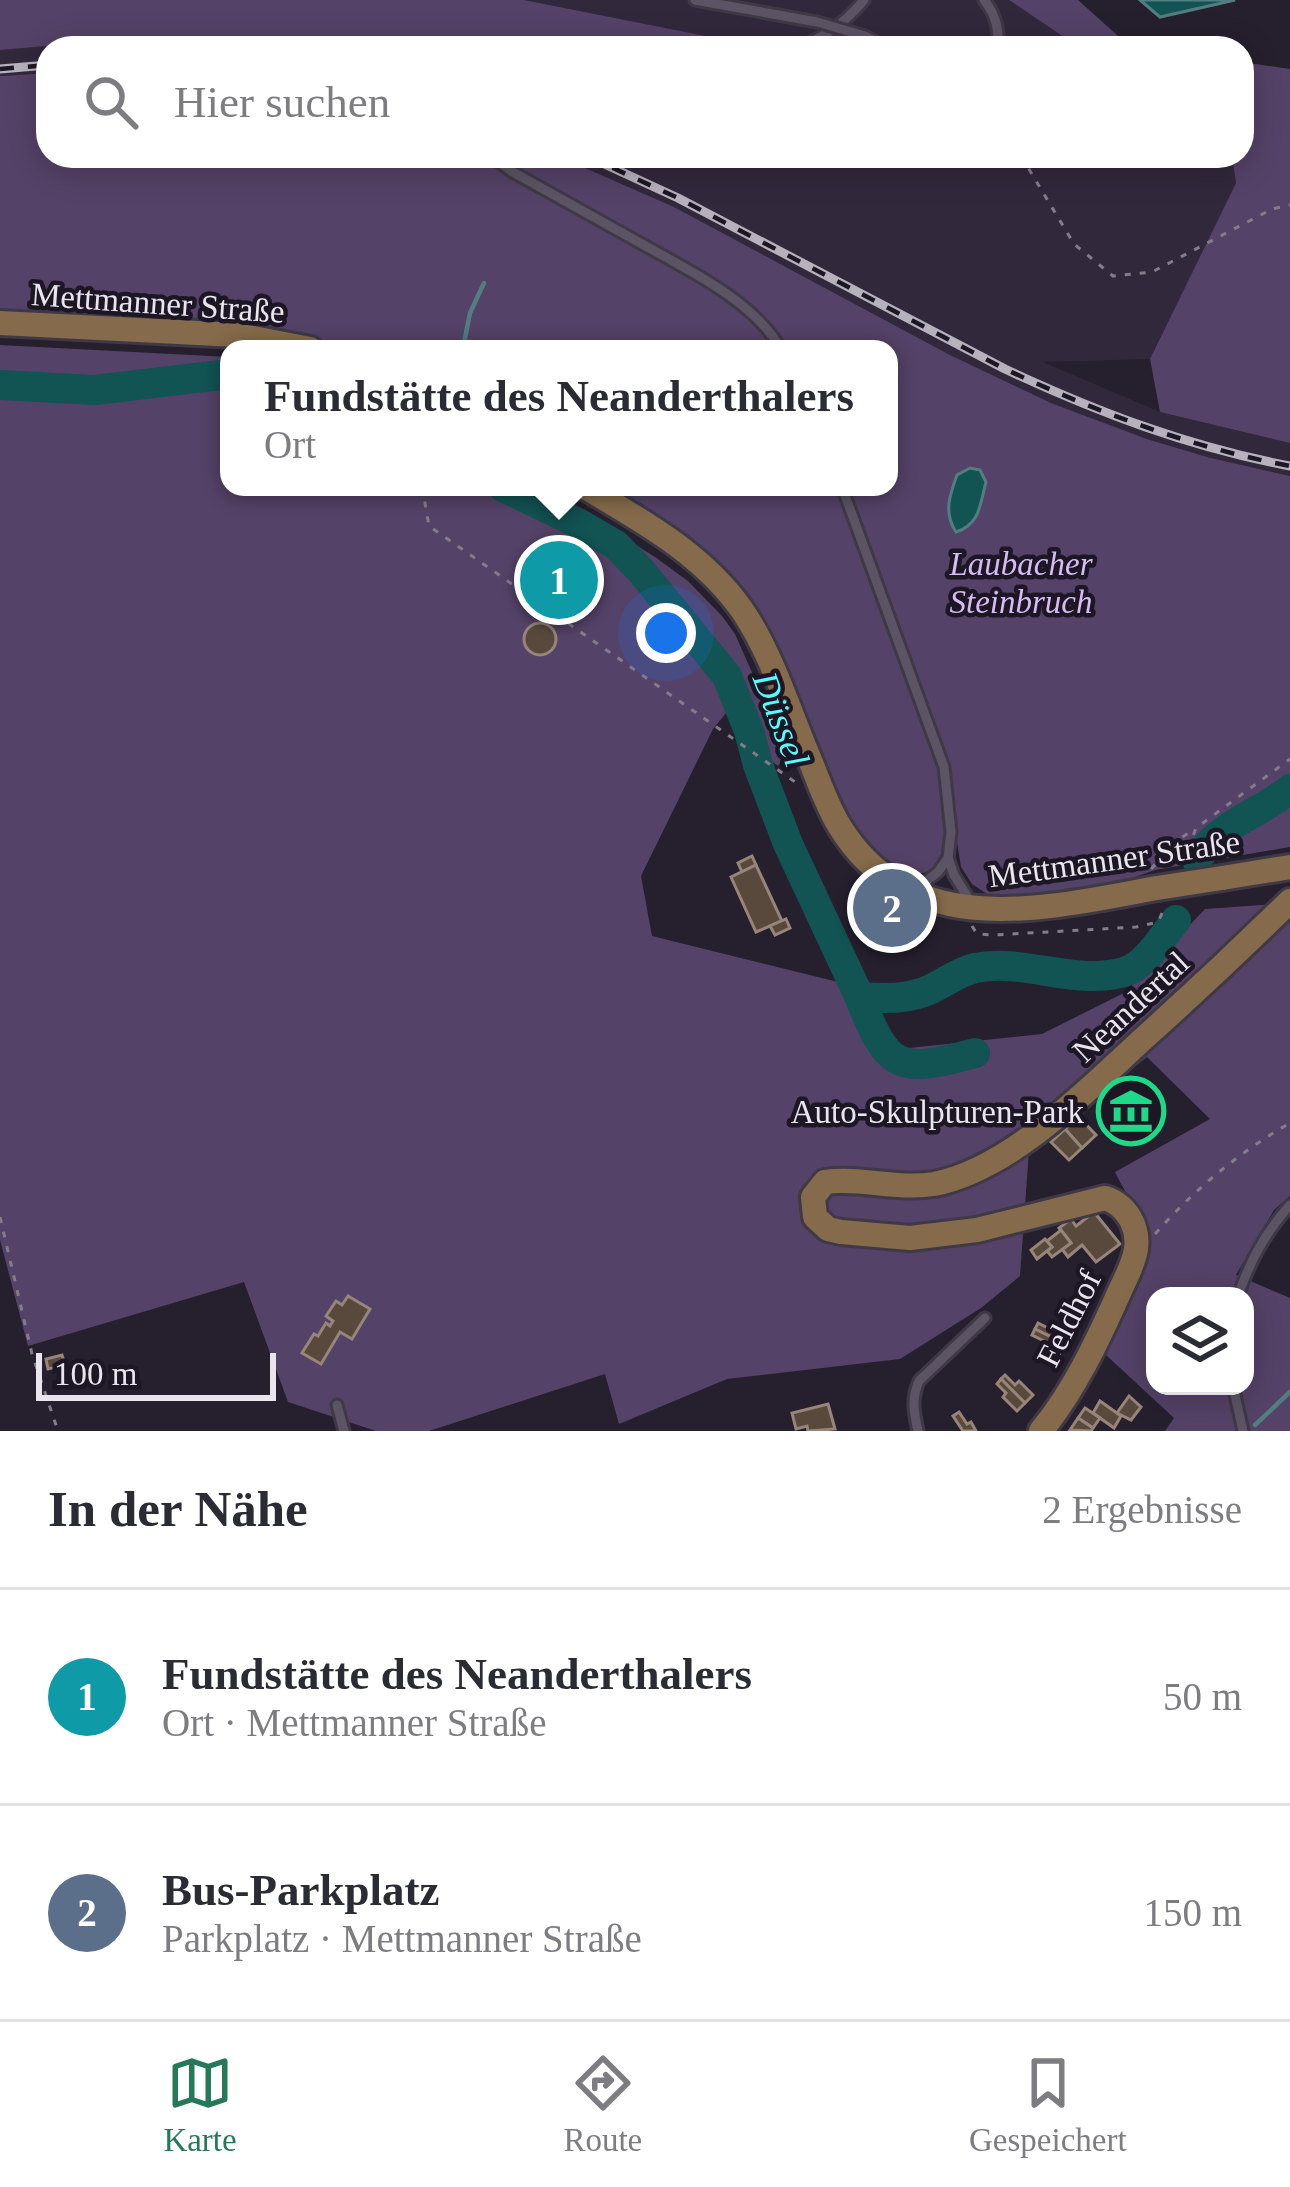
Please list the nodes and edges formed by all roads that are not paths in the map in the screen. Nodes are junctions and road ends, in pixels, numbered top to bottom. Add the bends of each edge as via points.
1 (695, 0) edge
2 (863, 0) edge
3 (984, 0) edge
4 (821, 36) edge
5 (866, 36) edge
6 (998, 36) edge
7 (507, 168) edge
8 (0, 323) edge
9 (263, 340) edge
10 (776, 340) edge
11 (599, 496) edge
12 (845, 496) edge
13 (948, 858) junction
14 (1290, 867) edge
15 (913, 892) junction
16 (1290, 901) edge
17 (976, 921) junction
18 (1290, 1205) edge
19 (1134, 1229) joint
20 (1241, 1287) edge
21 (985, 1318) dead end
22 (1235, 1395) edge
23 (337, 1405) dead end
24 (344, 1431) edge
25 (918, 1431) edge
26 (1041, 1431) edge
27 (1243, 1431) edge

1 - 5 lane, bridge
2 - 4 lane
3 - 6 lane
7 - 10 lane via 696,275
8 - 9 main road, Mettmanner Straße
11 - 15 main road, Mettmanner Straße via 687,552 743,612 839,826 863,856
12 - 13 lane via 944,767
13 - 15 lane
13 - 17 lane
14 - 17 main road, Mettmanner Straße, bridge via 1161,897
15 - 17 main road, Mettmanner Straße
16 - 19 main road, Neandertal via 1017,1145 936,1184 825,1182 812,1202 814,1217 829,1229 873,1236 977,1230 1105,1198 1123,1207
18 - 20 lane
19 - 26 main road, Feldhof via 1134,1258
21 - 25 lane via 919,1381
22 - 27 lane
23 - 24 lane

